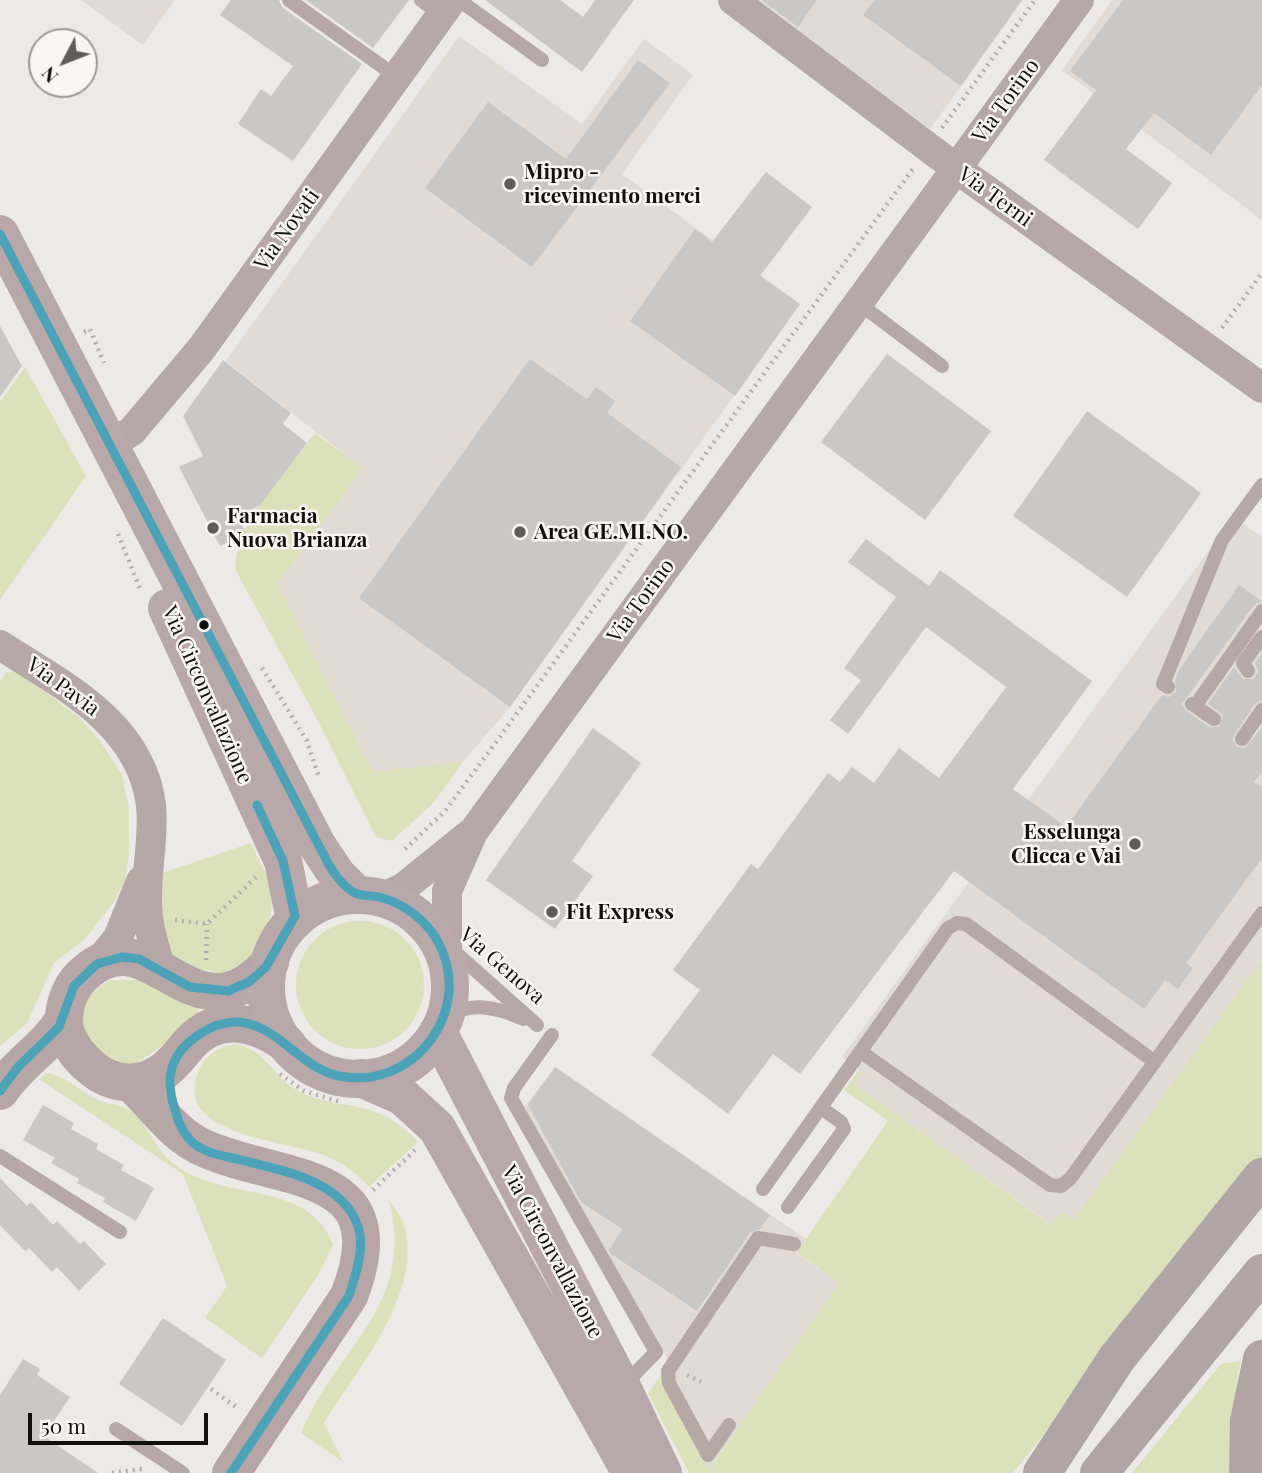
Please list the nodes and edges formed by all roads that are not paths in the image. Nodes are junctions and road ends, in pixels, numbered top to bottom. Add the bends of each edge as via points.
1 (289, 0) edge
2 (733, 0) edge
3 (1079, 0) edge
4 (443, 4) edge
5 (542, 60) dead end
6 (397, 77) junction
7 (957, 169) junction
8 (0, 234) edge
9 (858, 302) junction
10 (942, 366) dead end
11 (1262, 388) edge
12 (113, 457) junction
13 (1262, 485) edge
14 (1262, 611) edge
15 (1262, 637) edge
16 (1, 648) edge
17 (1248, 671) dead end
18 (1168, 687) dead end
19 (1262, 710) edge
20 (1213, 719) dead end
21 (1242, 740) dead end
22 (473, 832) junction
23 (151, 855) junction
24 (369, 896) junction
25 (1262, 913) edge
26 (295, 920) junction
27 (441, 946) junction
28 (270, 962) junction
29 (97, 964) junction
30 (161, 969) junction
31 (64, 1018) junction
32 (442, 1025) junction
33 (552, 1035) dead end
34 (861, 1052) junction
35 (280, 1055) junction
36 (175, 1060) junction
37 (1155, 1062) junction
38 (131, 1083) junction
39 (353, 1090) junction
40 (0, 1091) edge
41 (821, 1108) junction
42 (191, 1141) junction
43 (0, 1156) edge
44 (1262, 1177) edge
45 (764, 1189) dead end
46 (788, 1207) dead end
47 (1262, 1209) edge
48 (120, 1232) dead end
49 (793, 1244) dead end
50 (1262, 1273) edge
51 (1262, 1359) edge
52 (622, 1387) junction
53 (729, 1425) dead end
54 (116, 1429) dead end
55 (183, 1473) edge
56 (231, 1473) edge
57 (631, 1473) edge
58 (663, 1473) edge
59 (1042, 1473) edge
60 (1049, 1473) edge
61 (1099, 1473) edge
62 (1248, 1473) edge

1 - 6 lane
2 - 7 street, Via Terni
3 - 7 street, Via Torino
4 - 5 lane
4 - 6 street, Via Novati
6 - 12 street, Via Novati via 202,348
7 - 9 street, Via Torino
7 - 11 street, Via Terni
8 - 12 main road, Via Circonvallazione
9 - 10 lane
9 - 22 street, Via Torino
12 - 24 main road, Via Circonvallazione via 317,845 337,875
12 - 26 main road, Via Circonvallazione via 194,671 283,861
13 - 18 lane via 1222,540 1163,684
14 - 20 lane via 1194,705
15 - 17 lane via 1244,663
16 - 23 street, Via Pavia via 36,665 94,707 118,731 144,770 151,806
19 - 21 lane
22 - 24 street, Via Torino via 403,888
22 - 27 street, Via Torino via 447,891
23 - 29 street, Via Pavia via 118,938
23 - 30 street, Via Pavia via 147,916
24 - 26 main road via 323,902
24 - 27 main road via 406,908
25 - 37 lane
26 - 28 main road via 280,938
27 - 32 main road via 450,987
27 - 32 lane, Via Genova via 537,1025 492,1007 463,1009
28 - 30 street via 249,982 219,992 190,988
28 - 35 main road via 269,1005
29 - 30 street via 130,957
29 - 31 street via 74,986
31 - 38 street via 69,1041 89,1065 108,1078
31 - 40 street
32 - 39 main road via 419,1056
32 - 52 main road, Via Circonvallazione
33 - 52 lane via 511,1098 656,1352
34 - 37 lane via 1050,1185 1061,1186
34 - 37 lane via 948,928 957,923 966,924
34 - 41 lane
35 - 36 street via 251,1025 223,1024 200,1034
35 - 39 main road via 341,1077
36 - 38 street via 157,1076
36 - 42 street via 170,1077 173,1100
38 - 42 street
39 - 57 main road, Via Circonvallazione via 392,1091 410,1102 442,1135
41 - 45 lane
41 - 46 lane via 844,1129
42 - 56 street via 219,1154 319,1182 348,1205 362,1242 349,1296
43 - 48 lane
44 - 59 highway via 1117,1358
47 - 60 highway
49 - 53 lane via 758,1238 668,1371 669,1383 708,1455
50 - 61 highway
51 - 62 highway via 1249,1421
52 - 58 main road, Via Circonvallazione
54 - 55 lane

